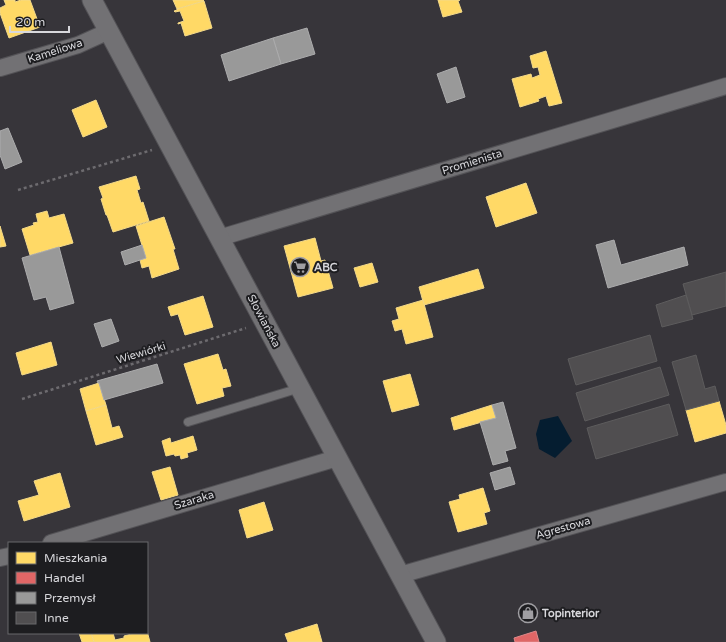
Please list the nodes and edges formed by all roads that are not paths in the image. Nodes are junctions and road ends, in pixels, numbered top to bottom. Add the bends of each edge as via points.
1 (92, 0) edge
2 (109, 31) junction
3 (0, 68) edge
4 (726, 86) edge
5 (219, 238) junction
6 (300, 388) junction
7 (188, 422) dead end
8 (337, 458) junction
9 (726, 482) edge
10 (54, 542) edge
11 (400, 575) junction
12 (436, 642) edge

1 - 2 street, Słowiańska
2 - 3 street, Kameliowa via 78,45
2 - 5 street, Słowiańska
4 - 5 street, Promienista
5 - 6 street, Słowiańska
6 - 7 lane
6 - 8 street, Słowiańska
8 - 10 street, Szaraka
8 - 11 street, Słowiańska
9 - 11 street, Agrestowa
11 - 12 street, Słowiańska

